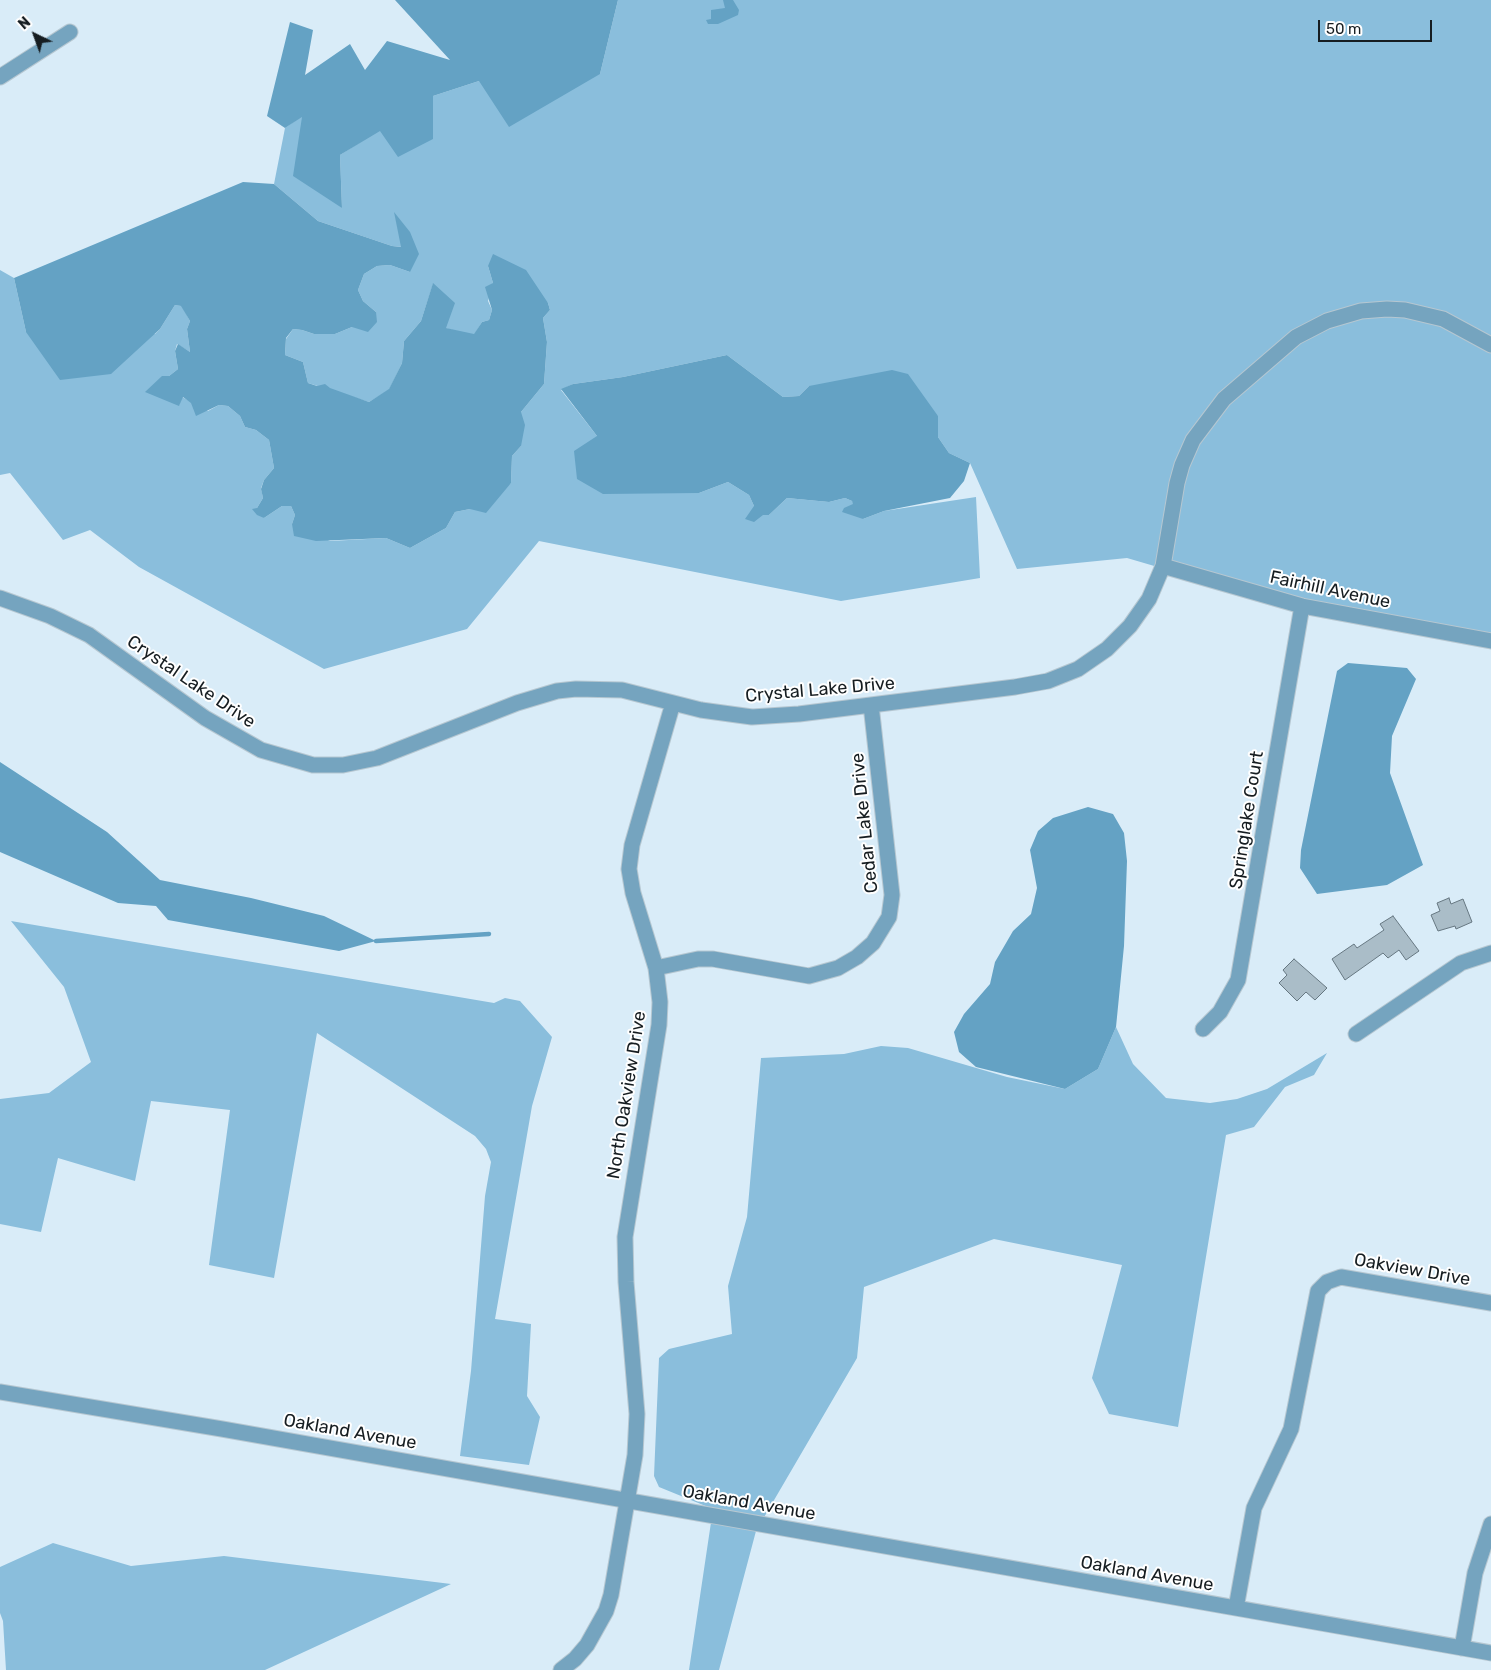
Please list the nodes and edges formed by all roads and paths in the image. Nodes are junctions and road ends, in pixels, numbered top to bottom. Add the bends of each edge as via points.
1 (70, 32) dead end
2 (0, 77) edge
3 (1491, 346) edge
4 (1163, 566) junction
5 (0, 598) edge
6 (1302, 606) junction
7 (1491, 641) edge
8 (673, 703) junction
9 (871, 705) junction
10 (1491, 953) edge
11 (656, 968) junction
12 (1203, 1029) dead end
13 (1356, 1034) dead end
14 (1491, 1303) edge
15 (0, 1392) edge
16 (628, 1500) junction
17 (1491, 1524) edge
18 (1236, 1608) junction
19 (1462, 1648) junction
20 (1491, 1652) edge
21 (561, 1670) edge

1 - 2 street
3 - 4 street, Crystal Lake Drive via 1443,320 1396,309 1362,310 1320,324 1296,337 1224,399 1193,440 1177,483
4 - 6 street, Fairhill Avenue
4 - 9 street, Crystal Lake Drive via 1149,598 1130,626 1107,649 1066,674 1015,687
5 - 8 street, Crystal Lake Drive via 50,616 89,635 205,718 261,750 313,764 343,765 377,758 556,691 608,688
6 - 7 street, Fairhill Avenue
6 - 12 street, Springlake Court via 1238,980 1220,1012
8 - 9 street, Crystal Lake Drive via 752,717
8 - 11 street, North Oakview Drive via 632,846 629,869
9 - 11 street, Cedar Lake Drive via 892,895 889,917 873,943 838,968 809,976 713,959
10 - 13 street via 1461,963
11 - 16 street, North Oakview Drive via 659,1025 625,1236 637,1432
14 - 18 street, Oakview Drive via 1341,1277 1327,1282 1316,1297 1291,1429 1254,1508
15 - 16 street, Oakland Avenue
16 - 18 street, Oakland Avenue
16 - 21 street, North Oakview Drive via 606,1611 587,1645
17 - 19 street via 1475,1573
18 - 19 street, Oakland Avenue
19 - 20 street, Oakland Avenue

